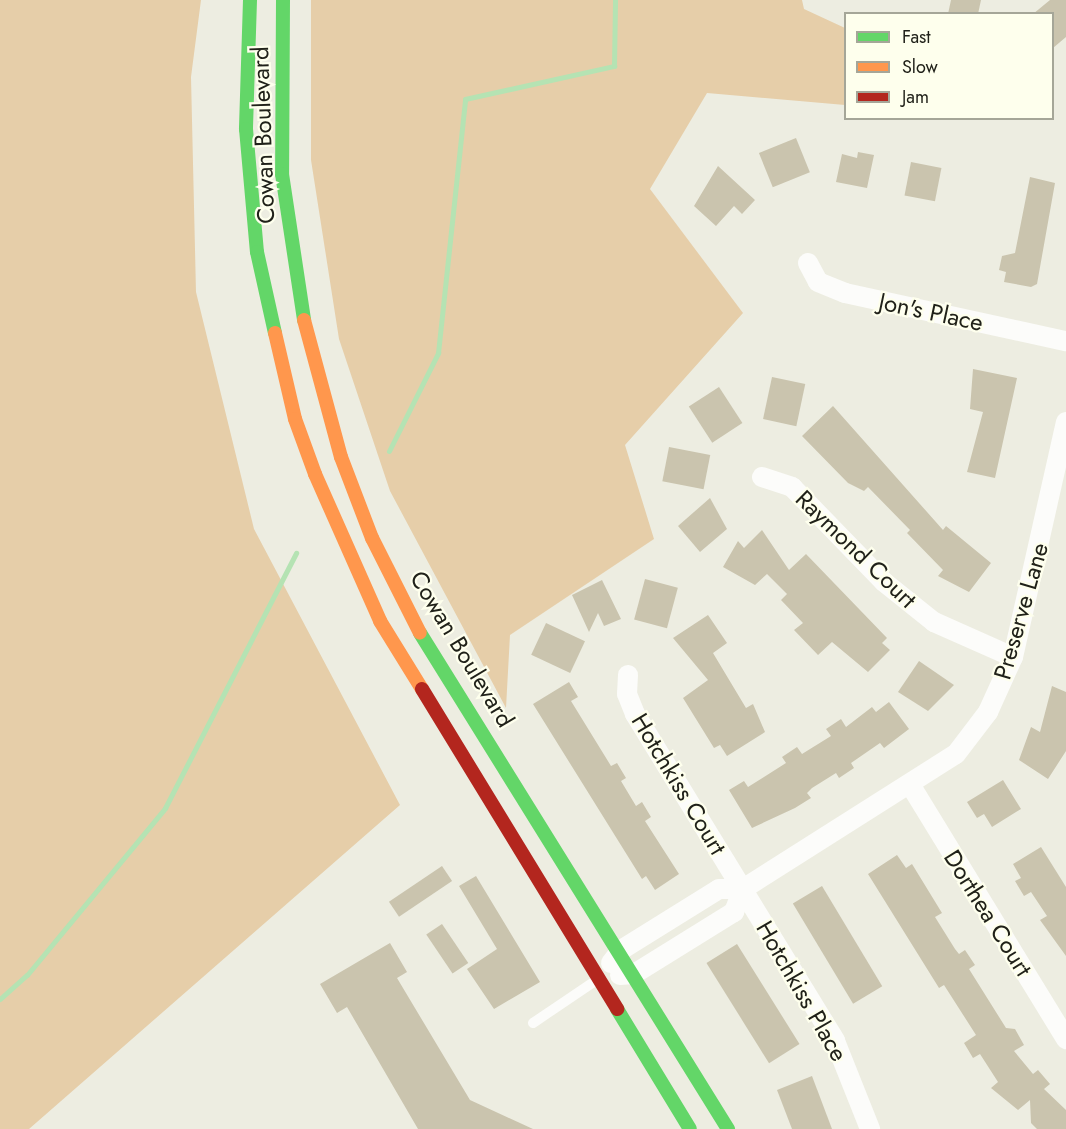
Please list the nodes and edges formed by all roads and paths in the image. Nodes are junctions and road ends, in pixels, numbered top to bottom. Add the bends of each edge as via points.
1 (250, 0) edge
2 (283, 0) edge
3 (808, 263) dead end
4 (1066, 341) edge
5 (1066, 422) edge
6 (762, 477) dead end
7 (1013, 657) junction
8 (628, 675) dead end
9 (911, 786) junction
10 (743, 889) junction
11 (621, 950) junction
12 (634, 974) junction
13 (601, 978) junction
14 (533, 1023) dead end
15 (1066, 1039) edge
16 (690, 1129) edge
17 (728, 1129) edge
18 (870, 1129) edge

1 - 13 main road, Cowan Boulevard via 246,129 257,252 271,324 315,474 380,621
2 - 11 main road, Cowan Boulevard via 282,174 288,226 299,300 341,457 372,538 419,631
3 - 4 street, Jon's Place via 818,282 845,293
5 - 7 street, Preserve Lane
6 - 7 street, Raymond Court via 792,487 884,582 933,622
7 - 9 street, Preserve Lane via 988,712 956,754
8 - 10 street, Hotchkiss Court via 627,694 635,714
9 - 10 street, Preserve Lane
9 - 15 street, Dorthea Court
10 - 11 street, Preserve Lane via 719,889
10 - 12 street via 734,912
10 - 18 street, Hotchkiss Place via 835,1041
11 - 12 main road, Cowan Boulevard
11 - 13 street, Preserve Lane
12 - 13 street
12 - 17 main road, Cowan Boulevard
13 - 14 lane
13 - 16 main road, Cowan Boulevard

